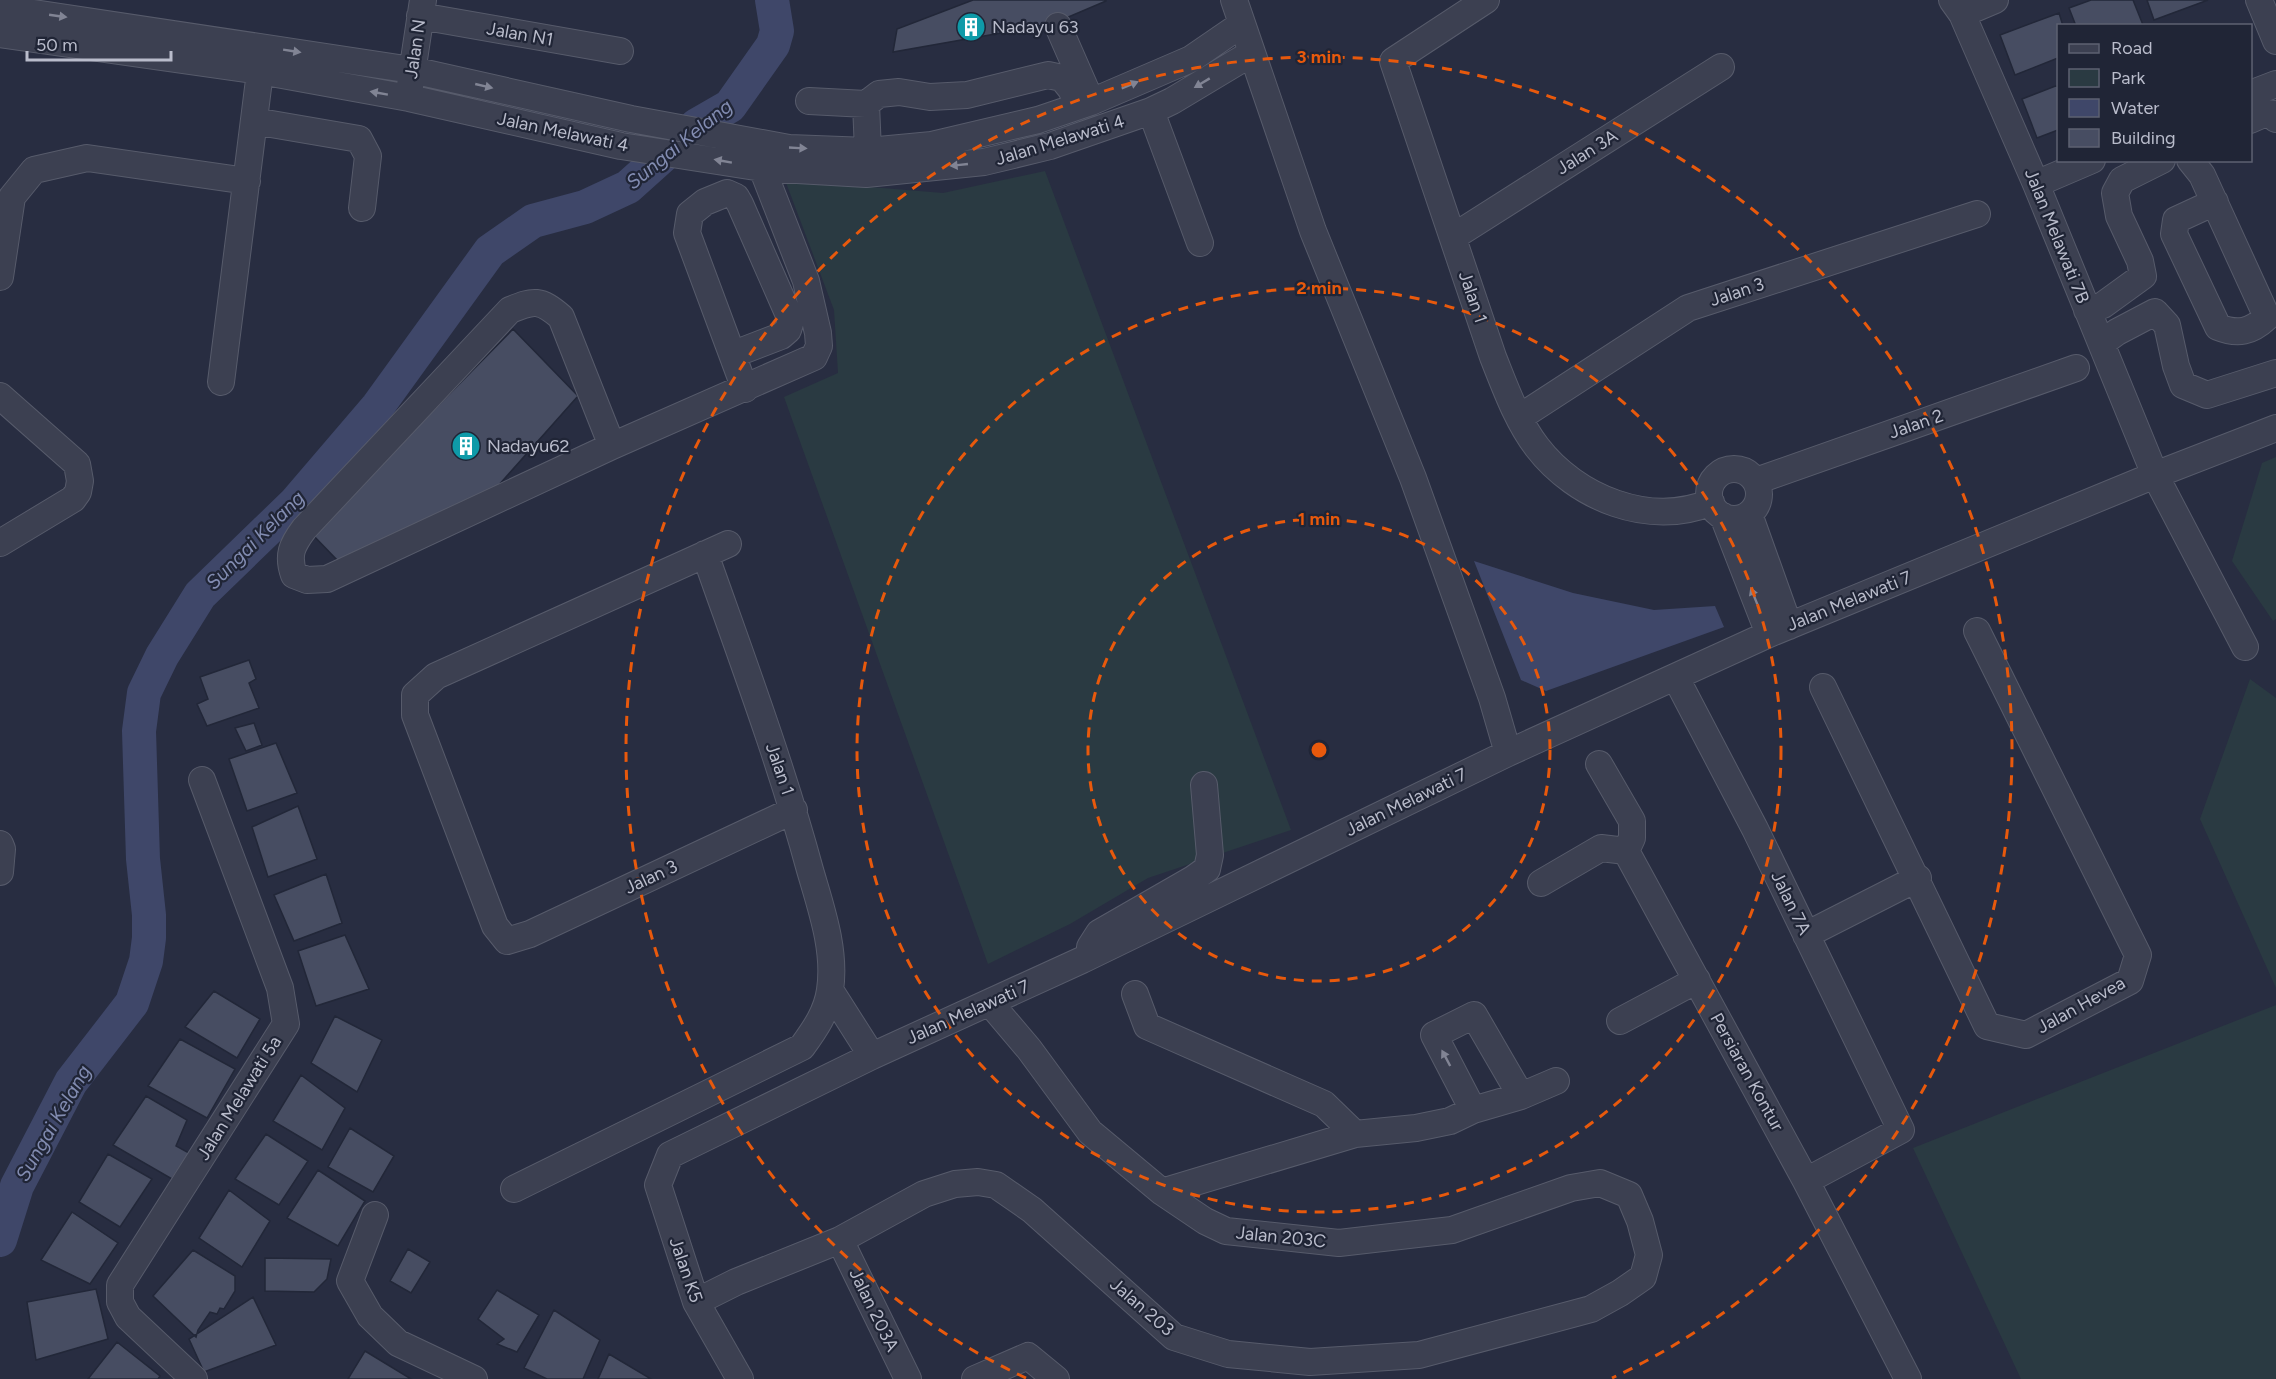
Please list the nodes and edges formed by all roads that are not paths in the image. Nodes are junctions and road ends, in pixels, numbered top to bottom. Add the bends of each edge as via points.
1 (1486, 0) edge
2 (1995, 0) edge
3 (2259, 0) edge
4 (1958, 5) edge
5 (0, 8) edge
6 (421, 8) edge
7 (1238, 12) edge
8 (1058, 26) dead end
9 (0, 34) edge
10 (2276, 41) edge
11 (620, 51) dead end
12 (1252, 53) junction
13 (262, 59) junction
14 (1720, 67) dead end
15 (412, 70) junction
16 (1027, 80) junction
17 (2276, 84) edge
18 (2252, 93) edge
19 (409, 98) junction
20 (809, 101) dead end
21 (866, 104) junction
22 (1086, 104) junction
23 (1151, 111) junction
24 (2252, 119) edge
25 (2276, 119) edge
26 (1038, 120) junction
27 (254, 121) junction
28 (868, 151) junction
29 (2087, 162) edge
30 (2158, 162) edge
31 (2192, 162) edge
32 (762, 168) junction
33 (247, 181) junction
34 (2036, 184) junction
35 (2215, 202) junction
36 (362, 208) dead end
37 (1977, 214) dead end
38 (1453, 237) junction
39 (1200, 243) dead end
40 (0, 276) edge
41 (2087, 310) junction
42 (2102, 343) junction
43 (734, 354) junction
44 (2076, 368) dead end
45 (2276, 373) edge
46 (221, 382) dead end
47 (745, 388) junction
48 (0, 396) edge
49 (1520, 417) junction
50 (2276, 428) edge
51 (612, 446) junction
52 (2155, 475) junction
53 (1756, 481) junction
54 (1717, 509) junction
55 (1749, 514) junction
56 (0, 543) edge
57 (1779, 630) junction
58 (1977, 631) dead end
59 (2245, 647) dead end
60 (1676, 678) junction
61 (1823, 687) dead end
62 (1508, 753) junction
63 (1599, 764) dead end
64 (201, 780) dead end
65 (1204, 785) dead end
66 (794, 810) junction
67 (0, 844) edge
68 (1626, 851) junction
69 (0, 872) edge
70 (1918, 878) junction
71 (1540, 883) dead end
72 (1806, 935) junction
73 (507, 941) joint
74 (1082, 960) junction
75 (1697, 980) junction
76 (830, 990) junction
77 (1135, 994) dead end
78 (990, 1003) junction
79 (1620, 1021) dead end
80 (872, 1056) junction
81 (1556, 1081) dead end
82 (1521, 1096) junction
83 (1473, 1110) junction
84 (1355, 1134) junction
85 (669, 1155) joint
86 (1806, 1180) junction
87 (514, 1189) dead end
88 (1162, 1192) junction
89 (375, 1215) dead end
90 (1640, 1221) joint
91 (840, 1240) junction
92 (696, 1302) junction
93 (194, 1379) edge
94 (474, 1379) edge
95 (740, 1379) edge
96 (908, 1379) edge
97 (975, 1379) edge
98 (1056, 1379) edge
99 (1908, 1379) edge

1 - 38 street, Jalan 1 via 1393,62
2 - 4 street
3 - 10 street
4 - 34 street, Jalan Melawati 7B
5 -> 13 street, Jalan Melawati 4
6 - 11 street, Jalan N1
6 - 15 street, Jalan N
7 - 12 street
22 -> 7 street, Jalan Melawati 4 via 1191,59
8 - 22 street
9 - 13 street, Jalan Melawati 4
12 -> 23 street, Jalan Melawati 4
12 - 62 street via 1313,231 1417,489
13 -> 15 street, Jalan Melawati 4
19 -> 13 street, Jalan Melawati 4
13 - 27 street
14 - 38 street, Jalan 3A
15 - 19 street, Jalan N
15 -> 28 street, Jalan Melawati 4 via 631,119 789,148
16 - 21 street via 967,95 879,94
16 - 22 street via 1048,75 1062,78
16 - 26 street
17 - 18 street
32 -> 19 street, Jalan Melawati 4 via 621,146
20 - 21 street
21 - 28 street
22 - 26 street, Jalan Melawati 4
23 -> 32 street, Jalan Melawati 4 via 1050,146 984,162 866,174
23 - 39 street
24 - 25 street via 2266,113 2274,114
26 - 28 street, Jalan Melawati 4 via 932,145
27 - 33 street
27 - 36 street via 359,139 368,156
29 - 34 street
30 - 41 street via 2122,180 2115,193 2119,216 2143,276 2103,305
31 - 35 street
32 - 47 street via 806,282 819,346 814,357
33 - 40 street via 87,158 34,170 12,197
33 - 46 street
34 - 41 street, Jalan Melawati 7B
35 - 35 street via 2267,317 2257,326 2232,333 2218,327 2174,234 2176,220
37 - 49 street, Jalan 3 via 1688,308
38 - 49 street, Jalan 1 via 1493,357
41 - 42 street, Jalan Melawati 7B
42 - 45 street via 2155,312 2167,325 2183,385 2207,395
42 - 52 street, Jalan Melawati 7B
43 - 43 street via 782,336 789,330 791,320 740,204 728,194 705,202 690,214 687,233
43 - 47 street
44 - 53 street, Jalan 2
47 - 51 street
48 - 56 street via 77,464 80,481 74,498
49 - 54 street, Jalan 1 via 1536,446 1560,473 1604,500 1652,513
50 - 52 street, Jalan Melawati 7
51 - 51 street via 327,579 307,580 294,575 291,548 304,528 510,310 529,302 547,305 561,316
52 - 57 street, Jalan Melawati 7
52 - 59 street, Jalan Melawati 7B
53 - 54 street via 1738,469 1717,475 1710,488
53 - 55 street via 1760,495
54 - 55 street via 1740,518
57 -> 54 street
55 - 57 street
57 - 60 street, Jalan Melawati 7
58 - 70 street, Jalan Hevea via 2138,955 2130,981 2026,1035 1988,1026
60 - 62 street, Jalan Melawati 7
60 - 72 street, Jalan 7A
61 - 70 street, Jalan Hevea
62 - 74 street, Jalan Melawati 7
63 - 68 street via 1632,821 1632,838
64 - 93 street, Jalan Melawati 5a via 280,988 286,1024 120,1285 120,1302 128,1317
65 - 74 street via 1208,869 1099,933
66 - 73 street, Jalan 3 via 530,934
66 - 73 street, Jalan 1 via 717,549 436,676 415,695 415,715 495,926
66 - 76 street, Jalan 1 via 826,929
67 - 69 street
68 - 71 street via 1601,848
68 - 75 street, Persiaran Kontur
70 - 72 street
72 - 86 street, Jalan 7A via 1901,1130
74 - 78 street, Jalan Melawati 7
75 - 79 street
75 - 86 street, Persiaran Kontur
76 - 80 street
76 - 87 street via 818,1025 802,1047
77 - 84 street via 1147,1026 1324,1104
78 - 80 street, Jalan Melawati 7
78 - 88 street, Jalan 203C via 1029,1048 1090,1132
80 - 85 street, Jalan Melawati 7
81 - 82 street
82 - 83 street
83 -> 82 street via 1434,1035 1474,1015
83 - 84 street via 1427,1126
84 - 88 street
85 - 92 street, Jalan K5 via 658,1185
86 - 99 street, Persiaran Kontur
88 - 90 street, Jalan 203C via 1226,1231 1340,1243 1452,1230 1571,1188 1600,1183 1629,1194
89 - 94 street via 350,1281 370,1316 398,1343
90 - 91 street, Jalan 203 via 1648,1255 1643,1277 1591,1309 1419,1355 1310,1362 1228,1354 1174,1337 1032,1210 996,1185 955,1184 924,1194
91 - 92 street, Jalan 203
91 - 96 street, Jalan 203A
92 - 95 street, Jalan K5
97 - 98 street via 1028,1356

